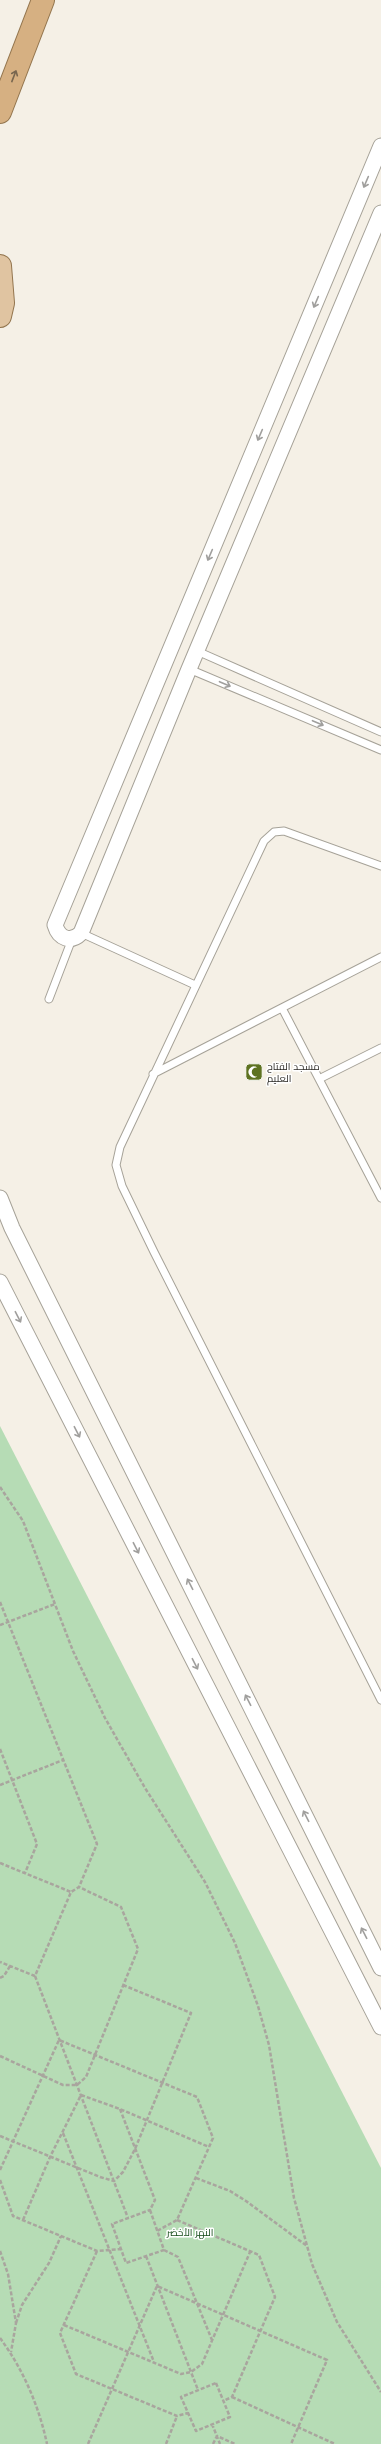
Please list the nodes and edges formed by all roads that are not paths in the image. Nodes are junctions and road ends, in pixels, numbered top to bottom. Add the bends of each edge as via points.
1 (43, 0) edge
2 (0, 112) edge
3 (381, 146) edge
4 (381, 214) edge
5 (0, 266) edge
6 (0, 316) edge
7 (272, 407) junction
8 (296, 417) junction
9 (197, 652) junction
10 (190, 668) junction
11 (381, 732) edge
12 (381, 750) edge
13 (381, 866) edge
14 (77, 936) junction
15 (381, 957) edge
16 (195, 985) junction
17 (49, 999) dead end
18 (282, 1008) junction
19 (381, 1048) edge
20 (153, 1074) junction
21 (319, 1079) junction
22 (0, 1198) edge
23 (381, 1198) edge
24 (0, 1282) edge
25 (381, 1700) edge
26 (381, 1968) edge
27 (381, 2027) edge

2 -> 1 highway
3 -> 7 street
4 - 8 street
5 - 6 main road via 3,303
7 - 8 street
7 -> 14 street via 56,925 61,936
8 - 9 street
9 - 10 street
9 - 11 lane
10 -> 12 lane
10 - 14 street
13 - 16 lane via 284,831 274,832 264,841
14 - 16 lane
14 - 17 lane
15 - 18 lane
16 - 20 lane
18 - 20 lane
18 - 21 lane
19 - 21 lane
20 - 25 lane via 120,1147 116,1165 122,1186
21 - 23 lane
26 -> 22 street via 12,1228
24 -> 27 street

